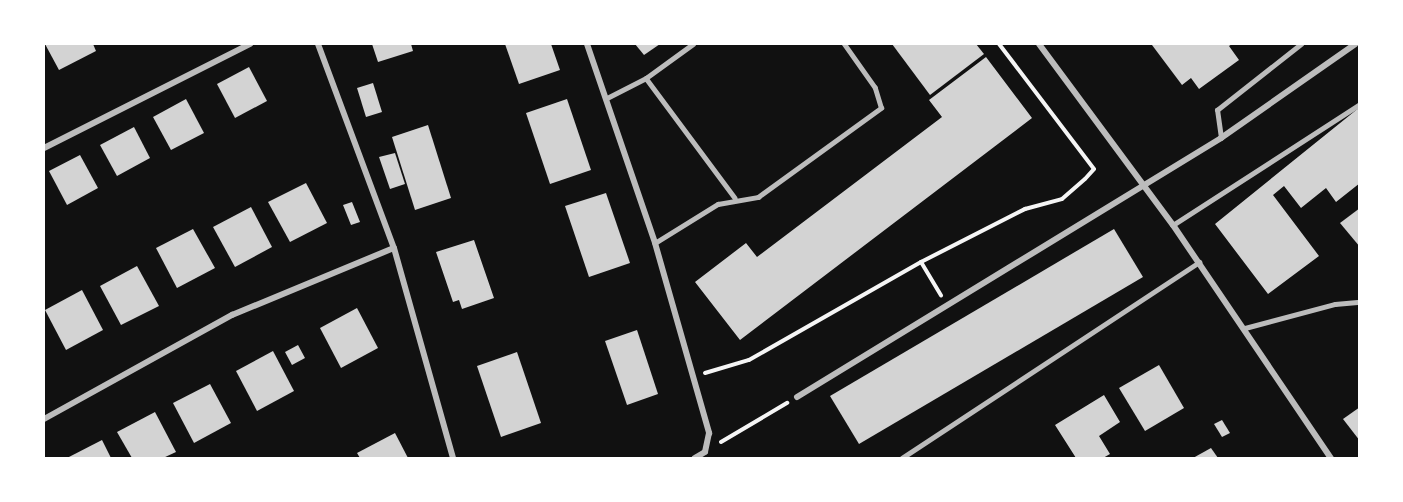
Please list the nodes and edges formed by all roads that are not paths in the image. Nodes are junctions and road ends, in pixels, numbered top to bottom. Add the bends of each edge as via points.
1 (250, 44) edge
2 (318, 44) edge
3 (587, 44) edge
4 (693, 44) edge
5 (844, 44) edge
6 (1039, 44) edge
7 (1301, 44) edge
8 (1356, 44) edge
9 (646, 78) junction
10 (607, 98) junction
11 (1359, 104) edge
12 (1221, 138) junction
13 (44, 148) edge
14 (1143, 186) junction
15 (735, 198) junction
16 (1173, 225) junction
17 (655, 243) junction
18 (394, 248) junction
19 (1199, 262) junction
20 (1359, 302) edge
21 (1245, 328) junction
22 (796, 397) road end
23 (44, 418) edge
24 (453, 459) edge
25 (695, 459) edge
26 (902, 459) edge
27 (1330, 459) edge

1 - 13 street
2 - 18 street
3 - 10 street
4 - 9 lane
5 - 15 lane via 875,88 881,108 758,197
6 - 14 street
7 - 12 lane via 1217,110
8 - 12 street
9 - 10 lane
9 - 15 lane
10 - 17 street
11 - 16 lane
12 - 14 street
14 - 16 street
14 - 22 street
15 - 17 lane
16 - 19 street
17 - 25 street via 709,433 705,452
18 - 23 street via 232,315
18 - 24 street
19 - 21 street
19 - 26 lane
20 - 21 lane via 1335,303
21 - 27 street

